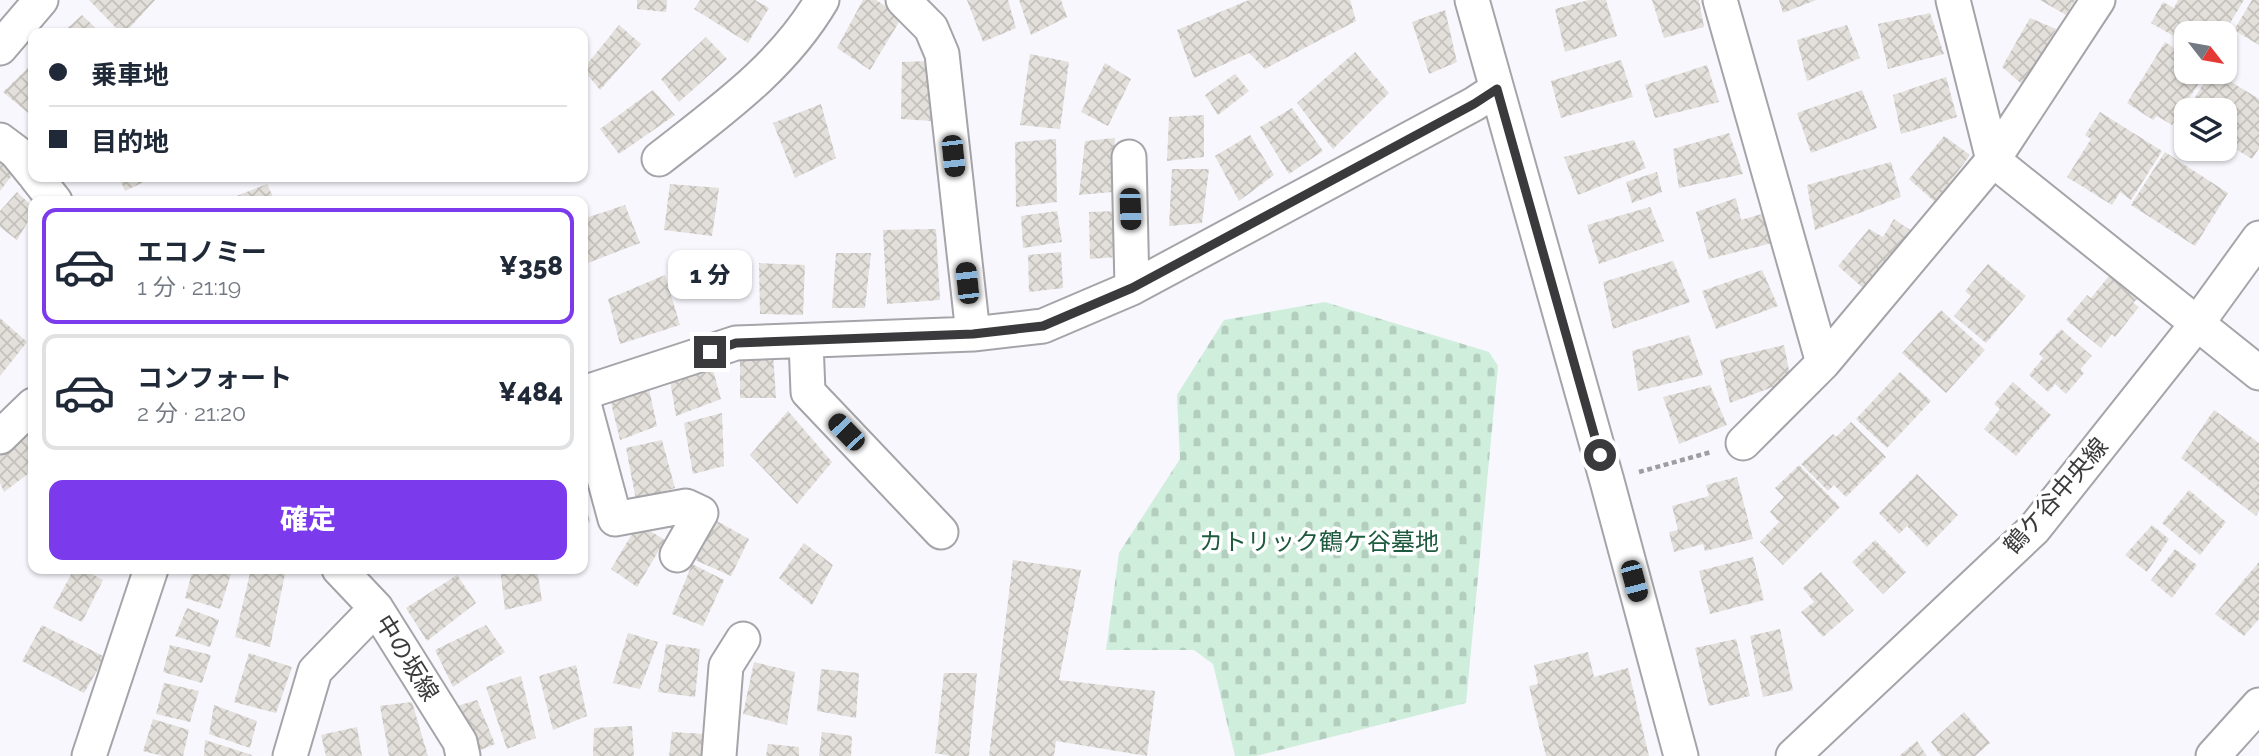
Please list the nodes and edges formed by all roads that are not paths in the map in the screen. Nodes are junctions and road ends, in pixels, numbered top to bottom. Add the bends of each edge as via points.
1 (41, 0) edge
2 (822, 0) edge
3 (903, 0) edge
4 (1472, 0) edge
5 (1720, 0) edge
6 (1953, 0) edge
7 (2098, 0) edge
8 (0, 48) edge
9 (1497, 89) junction
10 (0, 140) edge
11 (1129, 157) dead end
12 (659, 159) dead end
13 (1993, 160) junction
14 (28, 167) edge
15 (40, 182) edge
16 (51, 196) edge
17 (2259, 238) edge
18 (1132, 288) junction
19 (2196, 325) junction
20 (973, 334) junction
21 (806, 342) junction
22 (1823, 363) junction
23 (2259, 373) edge
24 (588, 391) edge
25 (28, 410) edge
26 (588, 419) edge
27 (0, 437) edge
28 (1743, 443) road end
29 (941, 533) dead end
30 (677, 555) dead end
31 (148, 574) edge
32 (345, 574) edge
33 (376, 608) junction
34 (743, 639) dead end
35 (2259, 705) edge
36 (89, 756) edge
37 (290, 756) edge
38 (463, 756) edge
39 (719, 756) edge
40 (1681, 756) edge
41 (1793, 756) edge
42 (2213, 756) edge

1 - 8 street
2 - 12 street via 787,49 751,88
3 - 20 street via 931,28 942,54
4 - 9 street
5 - 22 street
6 - 13 street
7 - 13 street
9 - 18 street
9 - 40 street
10 - 14 street
11 - 18 street
13 - 19 street
13 - 22 street
15 - 16 street
17 - 19 street, 鶴ケ谷中央線
18 - 20 street via 1043,326
19 - 23 street
19 - 41 street, 鶴ケ谷中央線 via 2034,529
20 - 21 street
21 - 24 street via 736,343
21 - 29 street via 808,393
22 - 28 street
25 - 27 street
26 - 30 street via 615,519 686,506 701,513
31 - 36 street
32 - 33 street, 中の坂線
33 - 37 street via 315,671
33 - 38 street, 中の坂線 via 460,743
34 - 39 street via 726,666
35 - 42 street

